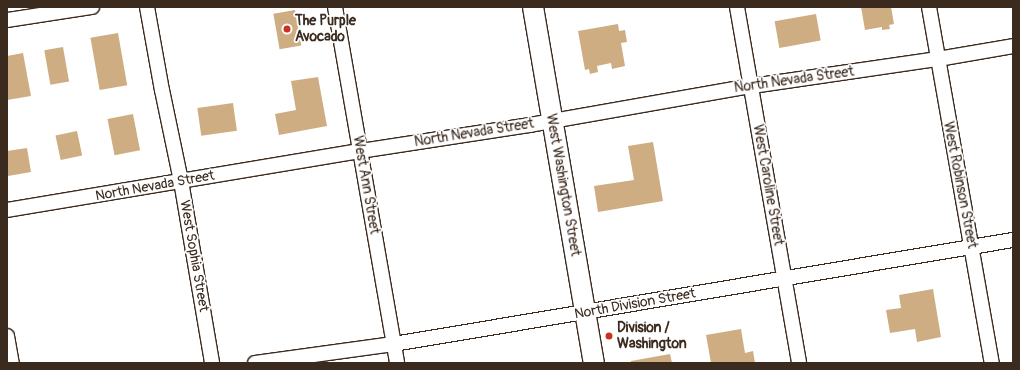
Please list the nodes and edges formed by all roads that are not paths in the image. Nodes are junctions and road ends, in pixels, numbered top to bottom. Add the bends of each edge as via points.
1 (92, 7) edge
2 (147, 7) edge
3 (335, 7) edge
4 (532, 7) edge
5 (737, 7) edge
6 (929, 7) edge
7 (7, 20) edge
8 (1013, 46) edge
9 (938, 59) junction
10 (752, 86) junction
11 (552, 121) junction
12 (360, 151) junction
13 (181, 181) junction
14 (7, 210) edge
15 (1013, 240) edge
16 (972, 247) junction
17 (784, 278) junction
18 (586, 312) junction
19 (7, 336) edge
20 (394, 344) junction
21 (12, 363) edge
22 (212, 363) edge
23 (255, 363) edge
24 (397, 363) edge
25 (594, 363) edge
26 (799, 363) edge
27 (992, 363) edge

1 - 7 street
2 - 13 street, West Sophia Street
3 - 12 street, West Ann Street
4 - 11 street, West Washington Street
5 - 10 street, West Caroline Street
6 - 9 street, West Robinson Street
8 - 9 street, North Nevada Street
9 - 10 street, North Nevada Street
9 - 16 street, West Robinson Street
10 - 11 street, North Nevada Street
10 - 17 street, West Caroline Street
11 - 12 street, North Nevada Street
11 - 18 street, West Washington Street
12 - 13 street, North Nevada Street
12 - 20 street, West Ann Street
13 - 14 street, North Nevada Street
13 - 22 street, West Sophia Street
15 - 16 street, North Division Street
16 - 17 street, North Division Street
16 - 27 street, West Robinson Street
17 - 18 street, North Division Street
17 - 26 street, West Caroline Street
18 - 20 street, North Division Street
18 - 25 street, West Washington Street
19 - 21 street
20 - 23 street, North Division Street
20 - 24 street, West Ann Street

